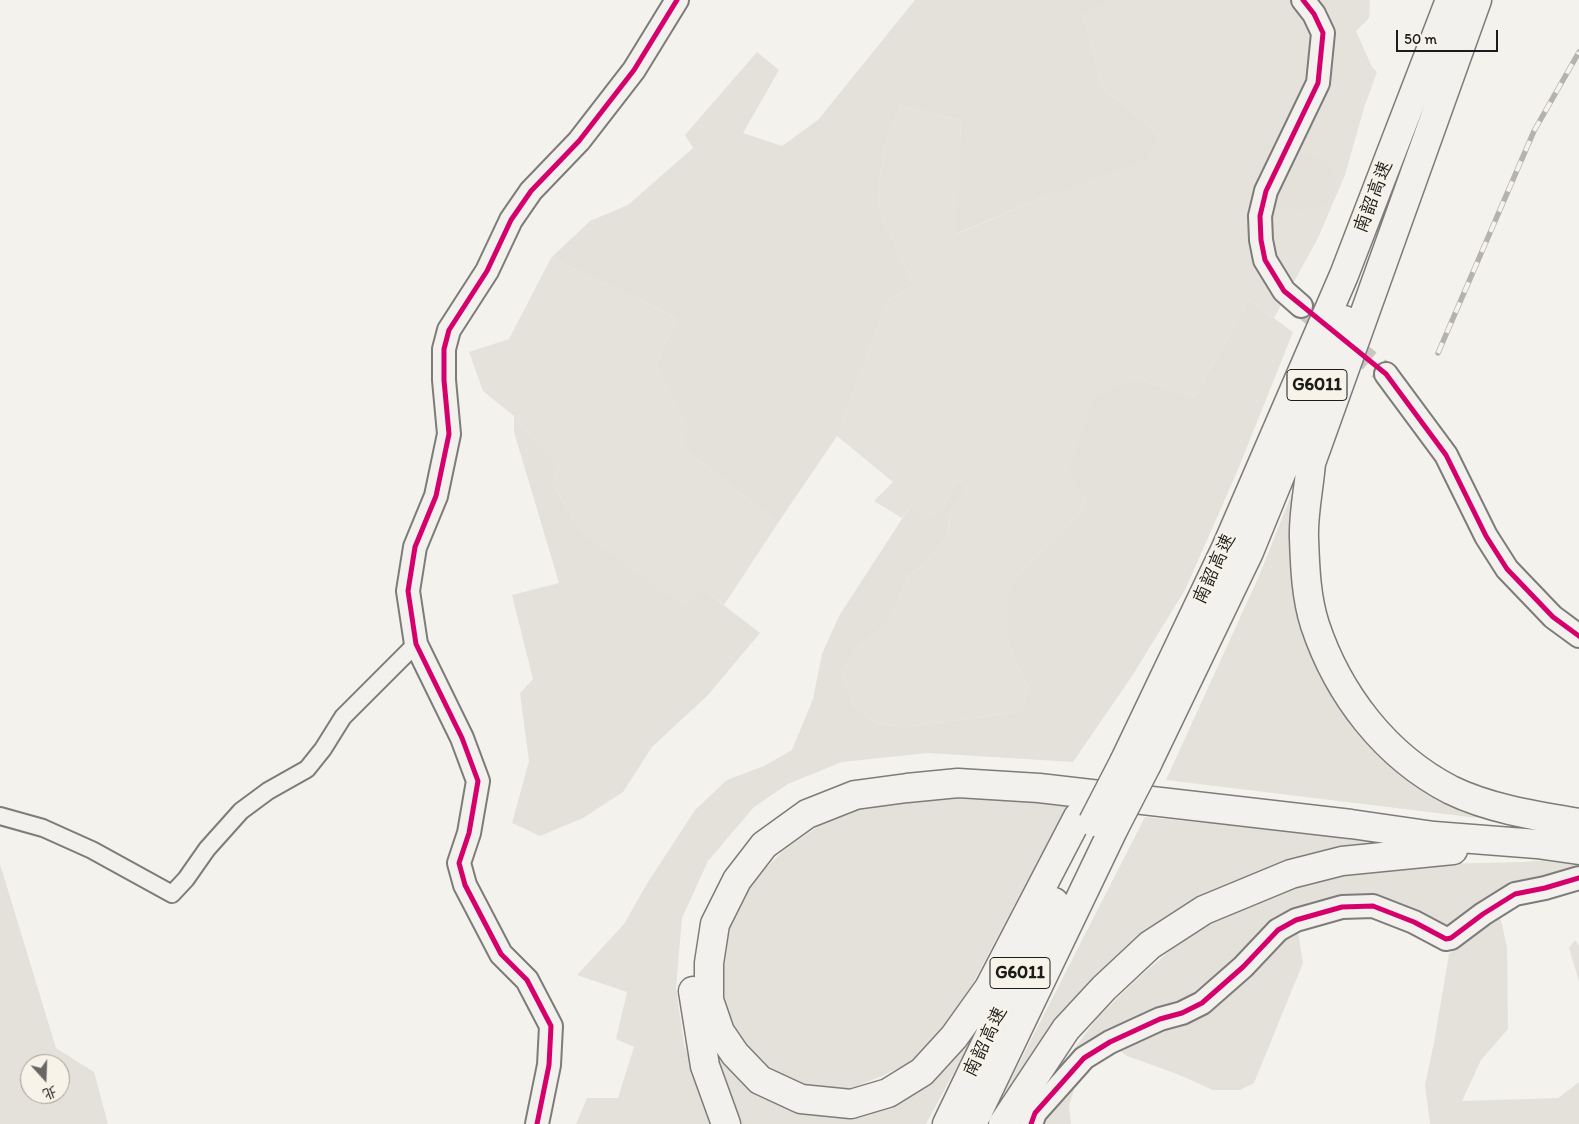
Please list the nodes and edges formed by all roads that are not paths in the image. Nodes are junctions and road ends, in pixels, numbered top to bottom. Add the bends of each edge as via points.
1 (677, 0) edge
2 (1303, 0) edge
3 (1450, 0) edge
4 (1476, 0) edge
5 (1301, 306) tunnel mouth
6 (1386, 374) tunnel mouth
7 (1579, 636) edge
8 (416, 644) junction
9 (1127, 760) junction
10 (0, 816) edge
11 (1095, 822) junction
12 (1579, 823) edge
13 (1579, 831) edge
14 (1537, 844) junction
15 (1579, 850) edge
16 (1579, 878) edge
17 (537, 1124) edge
18 (726, 1124) edge
19 (947, 1124) edge
20 (972, 1124) edge
21 (1003, 1124) edge
22 (1031, 1124) edge

1 - 8 street via 634,70 579,141 531,191 511,220 487,271 449,330 444,349 444,380 449,434 436,496 415,547 408,591
2 - 5 street via 1323,33 1318,82 1266,191 1260,216 1265,260 1284,291
3 - 9 highway, 南韶高速 / G6011 via 1344,275 1226,548
4 - 9 highway, 南韶高速 / G6011 via 1249,552
4 - 12 highway via 1311,463 1304,536 1306,581 1315,623 1333,671 1369,726 1409,764 1451,790 1490,804
6 - 7 street via 1446,454 1486,536 1507,569 1553,617
8 - 10 street via 343,717 307,768 241,811 172,894 92,850 43,828
8 - 17 street via 462,738 478,781 470,833 460,863 465,885 502,954 527,980 551,1026 549,1065
9 - 11 highway, 南韶高速 / G6011, bridge
9 - 11 highway
11 - 14 highway via 954,1037 922,1072 888,1093 851,1104 801,1100 760,1080 734,1054 720,1032 709,1000 709,963 715,924 737,880 764,845 792,824 807,814 855,794 958,783 1039,788 1434,836
11 - 19 highway, 南韶高速 / G6011
11 - 20 highway, 南韶高速 / G6011
13 - 18 highway via 1527,830 994,772 885,773 838,785 788,810 745,848 713,889 696,935 692,988 705,1066
14 - 15 highway
14 - 21 highway via 1342,861 1291,874 1204,910 1150,945 1104,988 1066,1030
16 - 22 street via 1515,894 1446,939 1373,906 1342,907 1296,920 1278,930 1244,967 1202,1002 1110,1042 1084,1058 1035,1113

